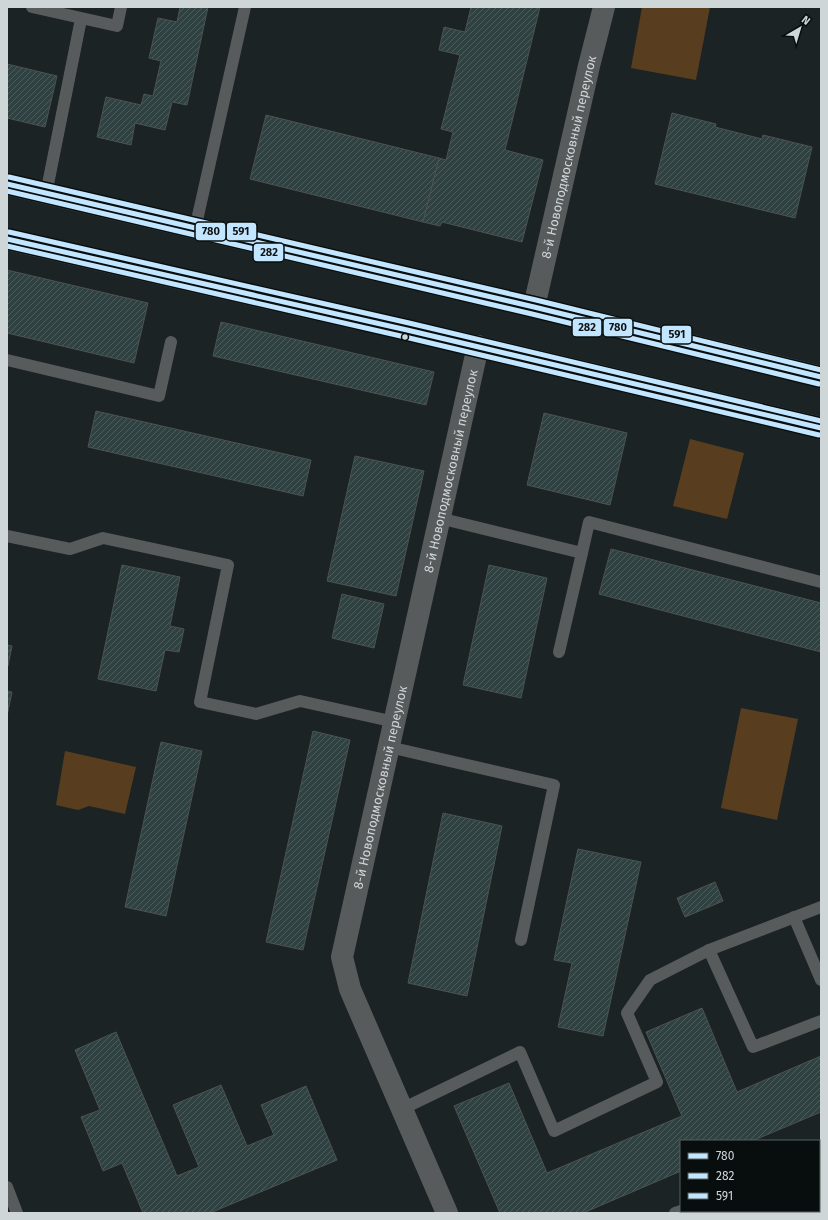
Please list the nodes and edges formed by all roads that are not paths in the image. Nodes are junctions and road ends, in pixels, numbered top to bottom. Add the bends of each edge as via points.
1 (32, 7) edge
2 (121, 7) edge
3 (245, 7) edge
4 (604, 7) edge
5 (81, 19) junction
6 (7, 184) edge
7 (46, 194) junction
8 (195, 229) junction
9 (7, 239) edge
10 (534, 307) junction
11 (171, 342) dead end
12 (478, 346) junction
13 (7, 360) edge
14 (821, 377) edge
15 (821, 428) edge
16 (439, 518) junction
17 (7, 536) edge
18 (582, 553) junction
19 (821, 582) edge
20 (559, 652) dead end
21 (395, 722) junction
22 (389, 747) junction
23 (821, 906) edge
24 (794, 917) junction
25 (520, 940) dead end
26 (709, 950) junction
27 (821, 980) edge
28 (821, 1021) edge
29 (402, 1109) junction
30 (7, 1187) edge
31 (17, 1213) edge
32 (448, 1213) edge

1 - 5 lane
2 - 5 lane via 117,26
3 - 8 lane
4 - 10 street, 8-й Новоподмосковный переулок
5 - 7 lane
6 - 7 main road
7 - 8 main road
8 - 10 main road
9 - 12 main road
10 - 14 main road
11 - 13 lane via 159,396
12 - 15 main road
12 - 16 street, 8-й Новоподмосковный переулок
16 - 18 lane
16 - 21 street, 8-й Новоподмосковный переулок
17 - 21 lane via 70,549 103,538 228,565 200,702 256,714 300,701
18 - 19 lane via 589,522
18 - 20 lane
21 - 22 street, 8-й Новоподмосковный переулок
22 - 25 lane via 554,785
22 - 29 street, 8-й Новоподмосковный переулок via 342,957 350,989
23 - 24 lane
24 - 26 lane
24 - 27 lane
26 - 28 lane via 753,1047
26 - 29 lane via 650,980 627,1013 657,1082 554,1131 520,1052
29 - 32 street, 8-й Новоподмосковный переулок
30 - 31 lane

